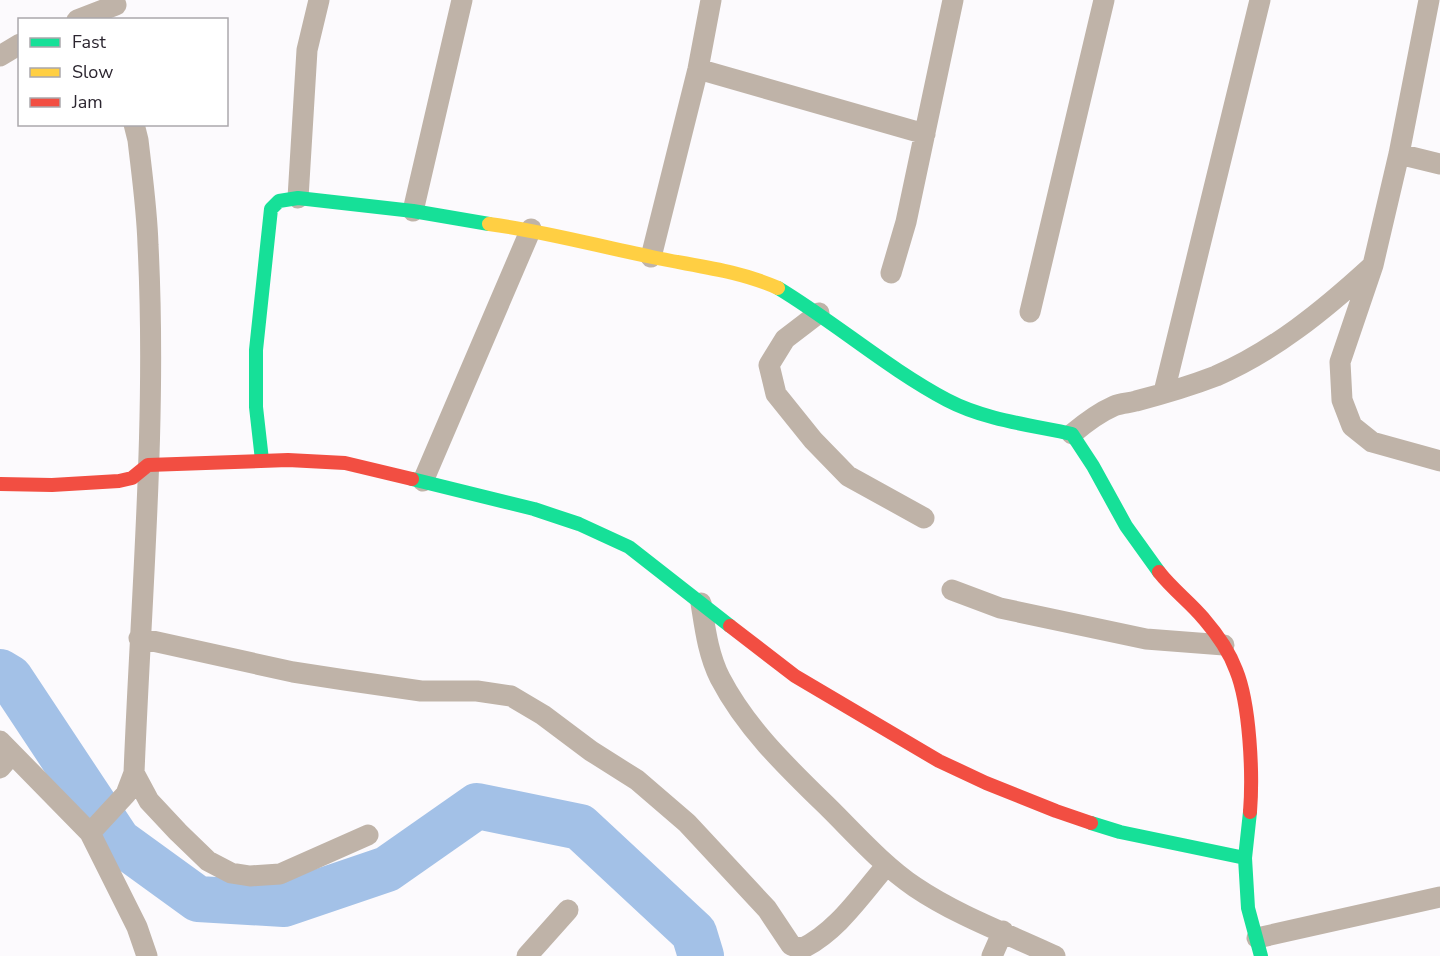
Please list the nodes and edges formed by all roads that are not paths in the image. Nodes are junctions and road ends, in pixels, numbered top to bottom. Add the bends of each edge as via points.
1 (319, 0) edge
2 (462, 0) edge
3 (711, 0) edge
4 (953, 0) edge
5 (1104, 0) edge
6 (1260, 0) edge
7 (1429, 0) edge
8 (116, 8) edge
9 (84, 18) edge
10 (18, 45) edge
11 (0, 56) edge
12 (699, 69) junction
13 (134, 126) edge
14 (924, 134) junction
15 (1399, 154) junction
16 (1440, 164) edge
17 (298, 198) junction
18 (413, 212) junction
19 (531, 229) junction
20 (651, 257) junction
21 (1372, 265) junction
22 (891, 273) dead end
23 (1029, 312) dead end
24 (819, 313) junction
25 (1164, 392) junction
26 (1072, 434) junction
27 (262, 460) junction
28 (1440, 461) edge
29 (148, 465) junction
30 (423, 481) junction
31 (0, 484) edge
32 (924, 518) dead end
33 (952, 590) dead end
34 (701, 603) junction
35 (139, 638) junction
36 (1224, 645) junction
37 (4, 754) edge
38 (134, 773) junction
39 (95, 828) junction
40 (368, 835) dead end
41 (1245, 858) junction
42 (886, 866) junction
43 (1440, 897) edge
44 (568, 910) dead end
45 (1003, 931) junction
46 (1259, 947) edge
47 (147, 956) edge
48 (527, 956) edge
49 (992, 956) edge
50 (1055, 956) edge

1 - 17 street via 307,50
2 - 18 street
3 - 12 street
4 - 14 street
5 - 23 street
6 - 25 street
7 - 15 street
8 - 9 street
10 - 11 street
12 - 14 street
12 - 20 street
13 - 29 street via 148,243
14 - 22 street
15 - 16 street
15 - 21 street
17 - 18 street
17 - 27 street via 279,201 272,209 270,221 256,350 256,407
18 - 19 street
19 - 20 street
19 - 30 street
20 - 24 street via 739,274 776,287
21 - 25 street via 1306,323 1217,375
21 - 28 street via 1340,362 1342,400 1352,426 1372,442
24 - 26 street via 879,358 949,401 987,415
24 - 32 street via 785,339 770,365 776,394 849,477
25 - 26 street via 1116,404
26 - 36 street via 1147,556
27 - 29 street
27 - 30 street via 345,463
29 - 31 street via 132,478 119,481
29 - 35 street
30 - 34 street via 579,524 629,547
33 - 36 street via 1000,608 1146,639
34 - 41 street via 795,676 939,761 1056,811 1120,832
34 - 42 street via 706,639 720,677 741,711 770,749
35 - 38 street
35 - 42 street via 293,672 421,691 477,691 511,696 637,780 679,816 767,909 791,945 801,949 842,919
36 - 41 street via 1237,671 1246,708 1252,787
37 - 39 street
38 - 39 street via 126,794
38 - 40 street via 149,801 178,832 208,861 231,873 280,874
39 - 47 street
41 - 46 street via 1248,908
42 - 45 street via 957,911
43 - 46 street
44 - 48 street
45 - 49 street
45 - 50 street

